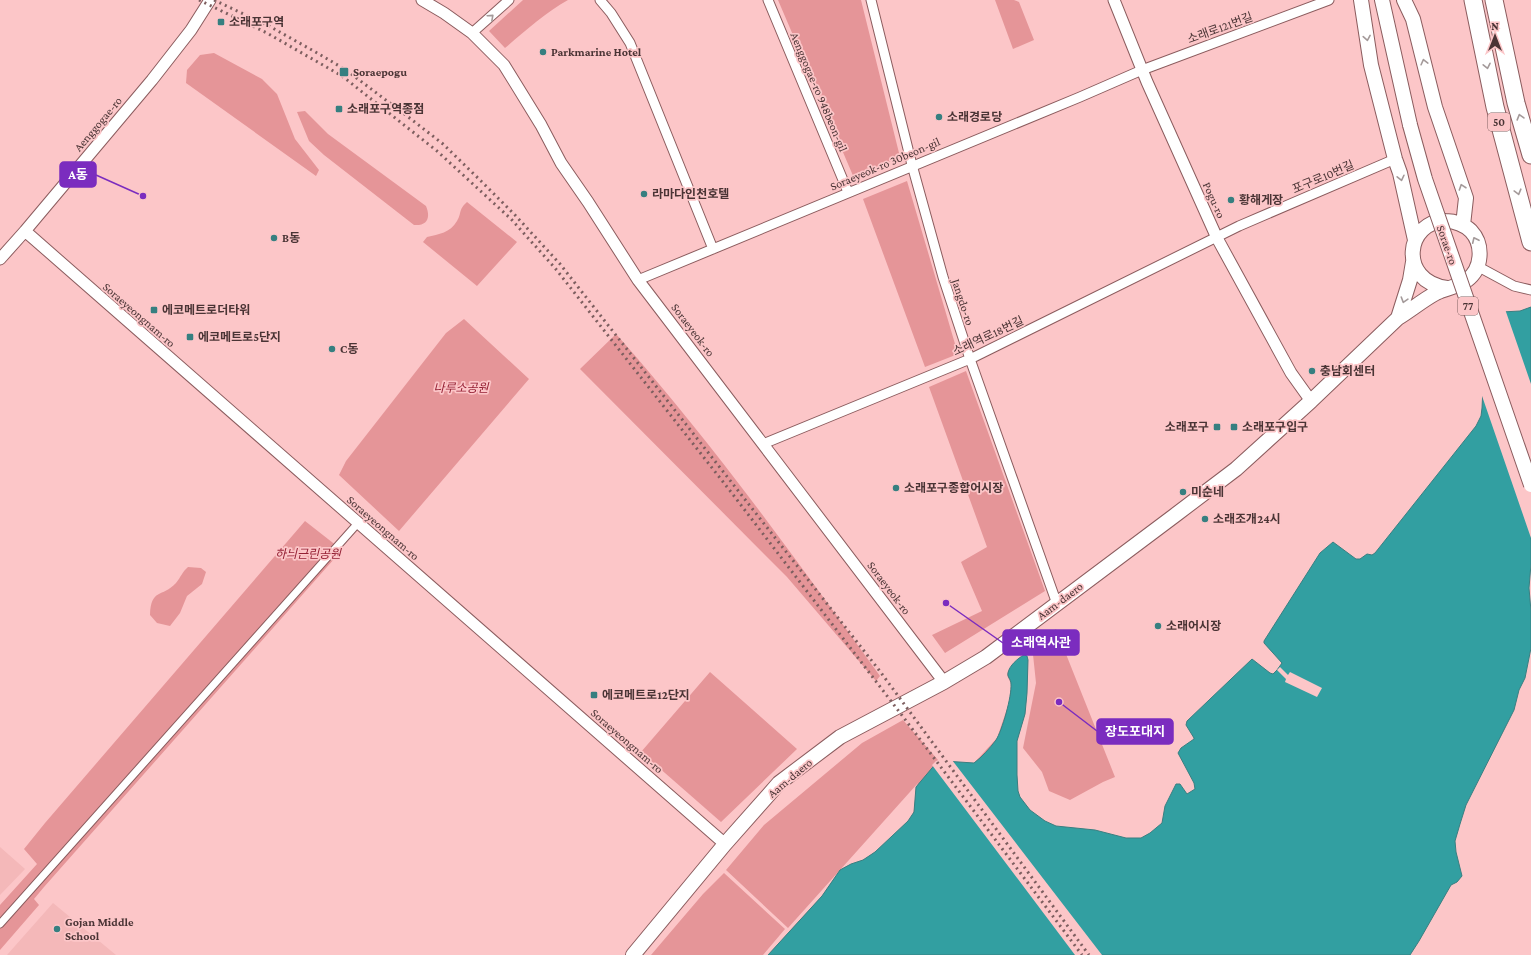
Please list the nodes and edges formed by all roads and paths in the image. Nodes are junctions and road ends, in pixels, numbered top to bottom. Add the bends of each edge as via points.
1 (210, 0) edge
2 (422, 0) edge
3 (509, 0) edge
4 (600, 0) edge
5 (768, 0) edge
6 (871, 0) edge
7 (1114, 0) edge
8 (1330, 0) edge
9 (1361, 0) edge
10 (1382, 0) edge
11 (1404, 0) edge
12 (1473, 0) edge
13 (1494, 0) edge
14 (472, 33) junction
15 (1142, 70) junction
16 (1531, 155) edge
17 (1395, 159) junction
18 (912, 166) junction
19 (848, 192) junction
20 (1463, 225) junction
21 (25, 231) junction
22 (1217, 238) junction
23 (1415, 240) junction
24 (1531, 242) edge
25 (713, 248) junction
26 (0, 259) edge
27 (1413, 262) junction
28 (1477, 266) junction
29 (638, 280) junction
30 (1447, 288) junction
31 (1531, 290) edge
32 (1398, 318) junction
33 (970, 359) junction
34 (1311, 401) junction
35 (763, 444) junction
36 (1531, 485) edge
37 (358, 523) junction
38 (1057, 604) junction
39 (944, 682) junction
40 (725, 844) junction
41 (0, 924) edge
42 (633, 955) edge

1 - 21 street, Aenggogae-ro via 191,30 152,80
2 - 14 street, Soraeyeok-ro
14 -> 3 street
4 - 25 street via 630,43
5 - 19 street, Aenggogae-ro 948beon-gil
6 - 18 street, Jangdo-ro
7 - 15 street, Pogu-ro
8 - 15 street, 소래로121번길
9 -> 17 main road via 1371,65
10 - 36 main road, Sorae-ro / 77, bridge via 1410,125 1427,187
20 -> 11 main road via 1466,198 1435,107 1413,19
12 -> 24 highway, 50 via 1495,107
16 -> 13 highway, 50 via 1516,103
14 - 29 street, Soraeyeok-ro via 504,65 541,124 561,163
15 - 18 street, Soraeyeok-ro 30beon-gil
15 - 22 street, Pogu-ro
17 - 22 street, 포구로10번길 via 1239,226
17 -> 23 main road
18 - 19 street, Soraeyeok-ro 30beon-gil
18 - 33 street, Jangdo-ro via 943,277
19 - 25 street, Soraeyeok-ro 30beon-gil
20 - 23 main road via 1452,221 1431,224
28 -> 20 main road via 1480,251 1477,241
21 - 26 street, Aenggogae-ro
21 - 37 street, Soraeyeongnam-ro
22 - 33 street, 소래역로18번길
22 - 34 street, Pogu-ro via 1291,373
23 - 27 main road, 77
25 - 29 street, Soraeyeok-ro 30beon-gil
27 - 30 main road, 77 via 1418,273 1426,281
27 -> 32 main road, Aam-daero / 77
28 - 30 main road, 77 via 1467,280 1458,286
28 - 31 street via 1514,286
29 - 35 street, Soraeyeok-ro
30 - 32 main road, Aam-daero / 77
32 - 34 main road, Aam-daero / 77
33 - 35 street, 소래역로18번길
33 - 38 street, Jangdo-ro
34 - 38 main road, Aam-daero / 77 via 1236,469
35 - 39 street, Soraeyeok-ro
37 - 40 street, Soraeyeongnam-ro
37 - 41 street
38 - 39 main road, Aam-daero / 77 via 986,657
39 - 40 main road, Aam-daero / 77 via 840,737 779,783
40 - 42 main road, Aam-daero / 77

